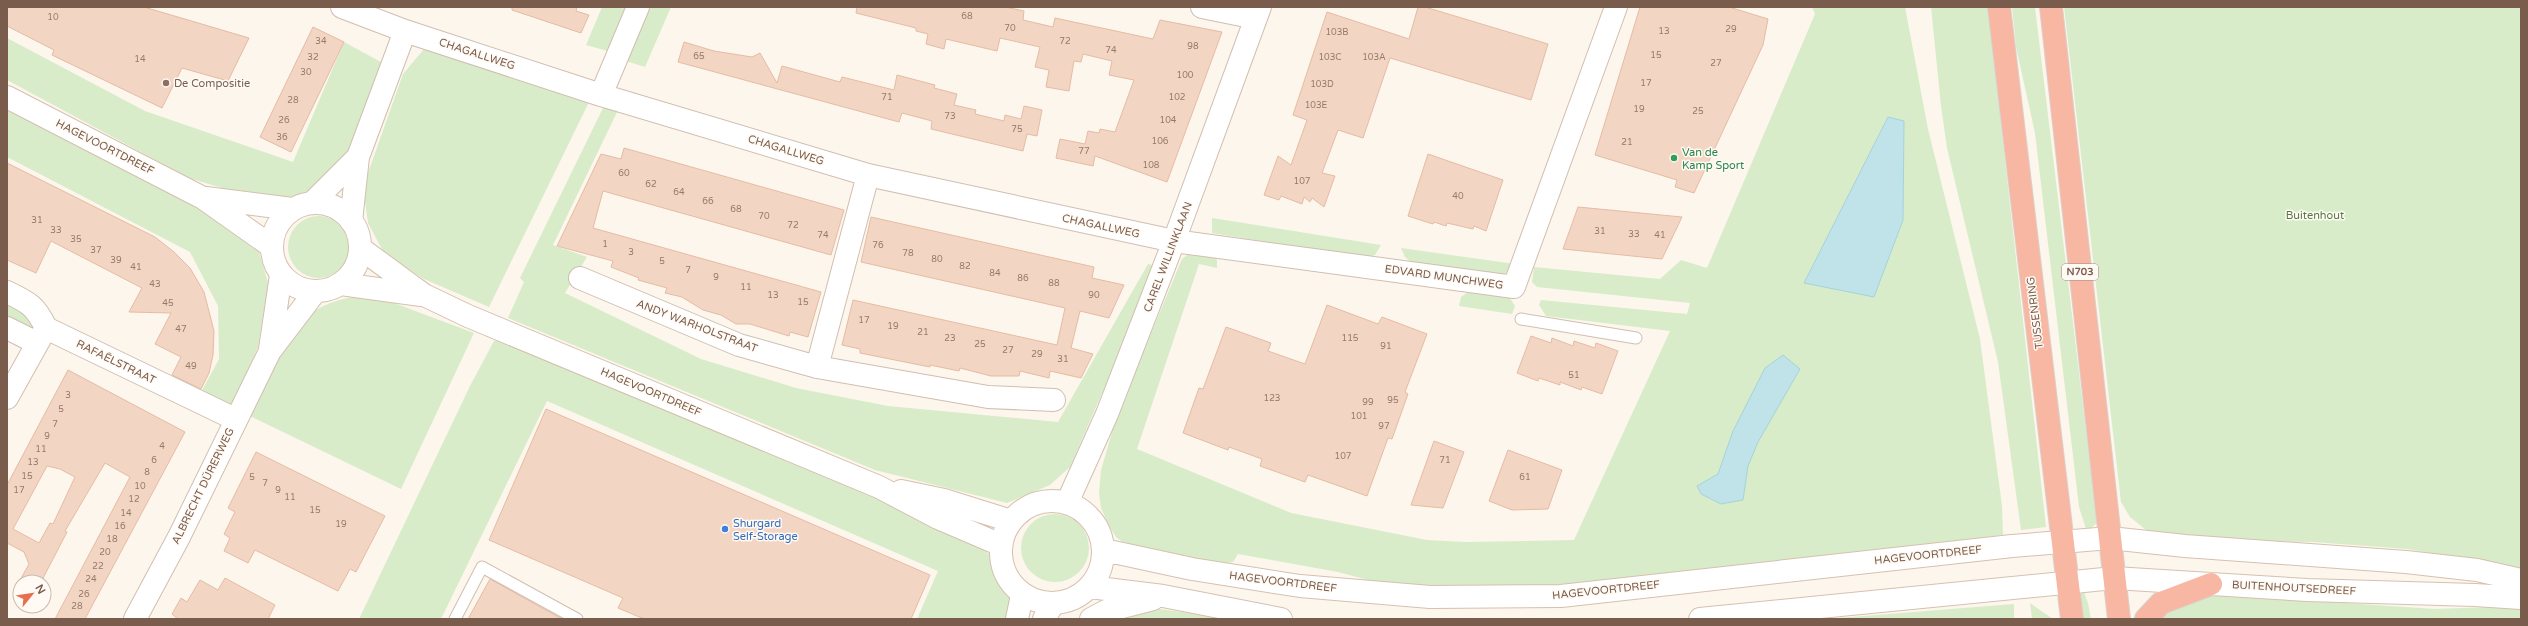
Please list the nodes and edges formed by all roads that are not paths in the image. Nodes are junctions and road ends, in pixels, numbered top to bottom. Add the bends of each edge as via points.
1 (342, 7) edge
2 (638, 7) edge
3 (1202, 7) edge
4 (1616, 7) edge
5 (1999, 7) edge
6 (2051, 7) edge
7 (1258, 13) edge
8 (405, 31) junction
9 (601, 95) junction
10 (7, 97) edge
11 (358, 157) junction
12 (868, 175) junction
13 (203, 198) junction
14 (302, 206) junction
15 (351, 221) junction
16 (1174, 241) junction
17 (271, 246) junction
18 (360, 248) junction
19 (281, 275) junction
20 (580, 278) dead end
21 (342, 284) junction
22 (7, 292) edge
23 (314, 292) junction
24 (424, 295) junction
25 (1521, 319) dead end
26 (7, 328) edge
27 (42, 336) junction
28 (1636, 338) dead end
29 (270, 351) junction
30 (817, 367) junction
31 (7, 398) edge
32 (1054, 400) dead end
33 (235, 419) junction
34 (879, 487) junction
35 (1067, 503) junction
36 (1011, 521) junction
37 (2110, 538) junction
38 (2061, 542) junction
39 (1001, 545) junction
40 (1104, 550) junction
41 (2114, 578) junction
42 (2521, 580) edge
43 (2066, 581) junction
44 (2211, 584) junction
45 (1090, 587) junction
46 (1022, 594) junction
47 (1164, 596) junction
48 (2521, 598) edge
49 (1048, 611) edge
50 (135, 619) edge
51 (455, 619) edge
52 (577, 619) edge
53 (1017, 619) edge
54 (1091, 619) edge
55 (1281, 619) edge
56 (1700, 619) edge
57 (2072, 619) edge
58 (2119, 619) edge
59 (2146, 619) edge

1 - 8 main road, CHAGALLWEG
2 - 9 main road
3 - 7 main road
4 - 16 main road, EDVARD MUNCHWEG via 1514,287
5 - 38 highway, TUSSENRING
6 - 37 highway, N703
7 - 16 main road, CAREL WILLINKLAAN
8 - 9 main road, CHAGALLWEG
8 - 11 main road
9 - 12 main road, CHAGALLWEG
10 - 13 main road, HAGEVOORTDREEF
11 - 14 main road
11 - 15 main road
12 - 16 main road, CHAGALLWEG
12 - 30 main road
13 - 14 main road, HAGEVOORTDREEF
13 - 17 main road, HAGEVOORTDREEF
14 - 15 main road via 327,204 340,210
14 - 17 main road via 281,219 274,232
15 - 18 main road via 358,234
16 - 35 main road, CAREL WILLINKLAAN via 1107,414
17 - 19 main road via 274,261
18 - 21 main road via 355,268
18 - 24 main road, HAGEVOORTDREEF
19 - 23 main road via 290,284
19 - 29 main road, ALBRECHT DÜRERWEG
20 - 30 main road, ANDY WARHOLSTRAAT via 739,345
21 - 23 main road
21 - 24 main road, HAGEVOORTDREEF
22 - 27 main road via 28,302 39,312
23 - 29 main road, ALBRECHT DÜRERWEG
24 - 34 main road, HAGEVOORTDREEF via 468,316
25 - 28 lane
26 - 27 main road, RAFAËLSTRAAT
27 - 31 main road
27 - 33 main road, RAFAËLSTRAAT
29 - 33 main road, ALBRECHT DÜRERWEG
30 - 32 main road, ANDY WARHOLSTRAAT via 988,397
33 - 50 main road, ALBRECHT DÜRERWEG via 180,538
34 - 36 main road, HAGEVOORTDREEF via 944,500
34 - 39 main road, HAGEVOORTDREEF via 938,518
35 - 36 main road via 1036,503 1022,510
35 - 40 main road via 1081,510 1093,521
36 - 39 main road
37 - 38 main road, HAGEVOORTDREEF
37 - 41 highway, N703
37 - 42 main road via 2406,562 2477,570
38 - 40 main road, HAGEVOORTDREEF via 1561,596 1496,597 1430,596 1300,586 1192,569
38 - 43 highway, TUSSENRING
39 - 46 main road via 1005,573 1012,585
40 - 45 main road via 1102,564
41 - 43 main road, BUITENHOUTSEDREEF
41 - 44 main road, BUITENHOUTSEDREEF
41 - 58 highway, N703
43 - 56 main road via 2012,589
43 - 57 highway, TUSSENRING
44 - 48 main road, BUITENHOUTSEDREEF
44 - 59 highway via 2161,603
45 - 47 main road
45 - 49 main road via 1080,596
46 - 49 main road via 1037,601
46 - 53 main road
47 - 54 main road via 1106,611
47 - 55 main road
51 - 52 lane via 482,567

